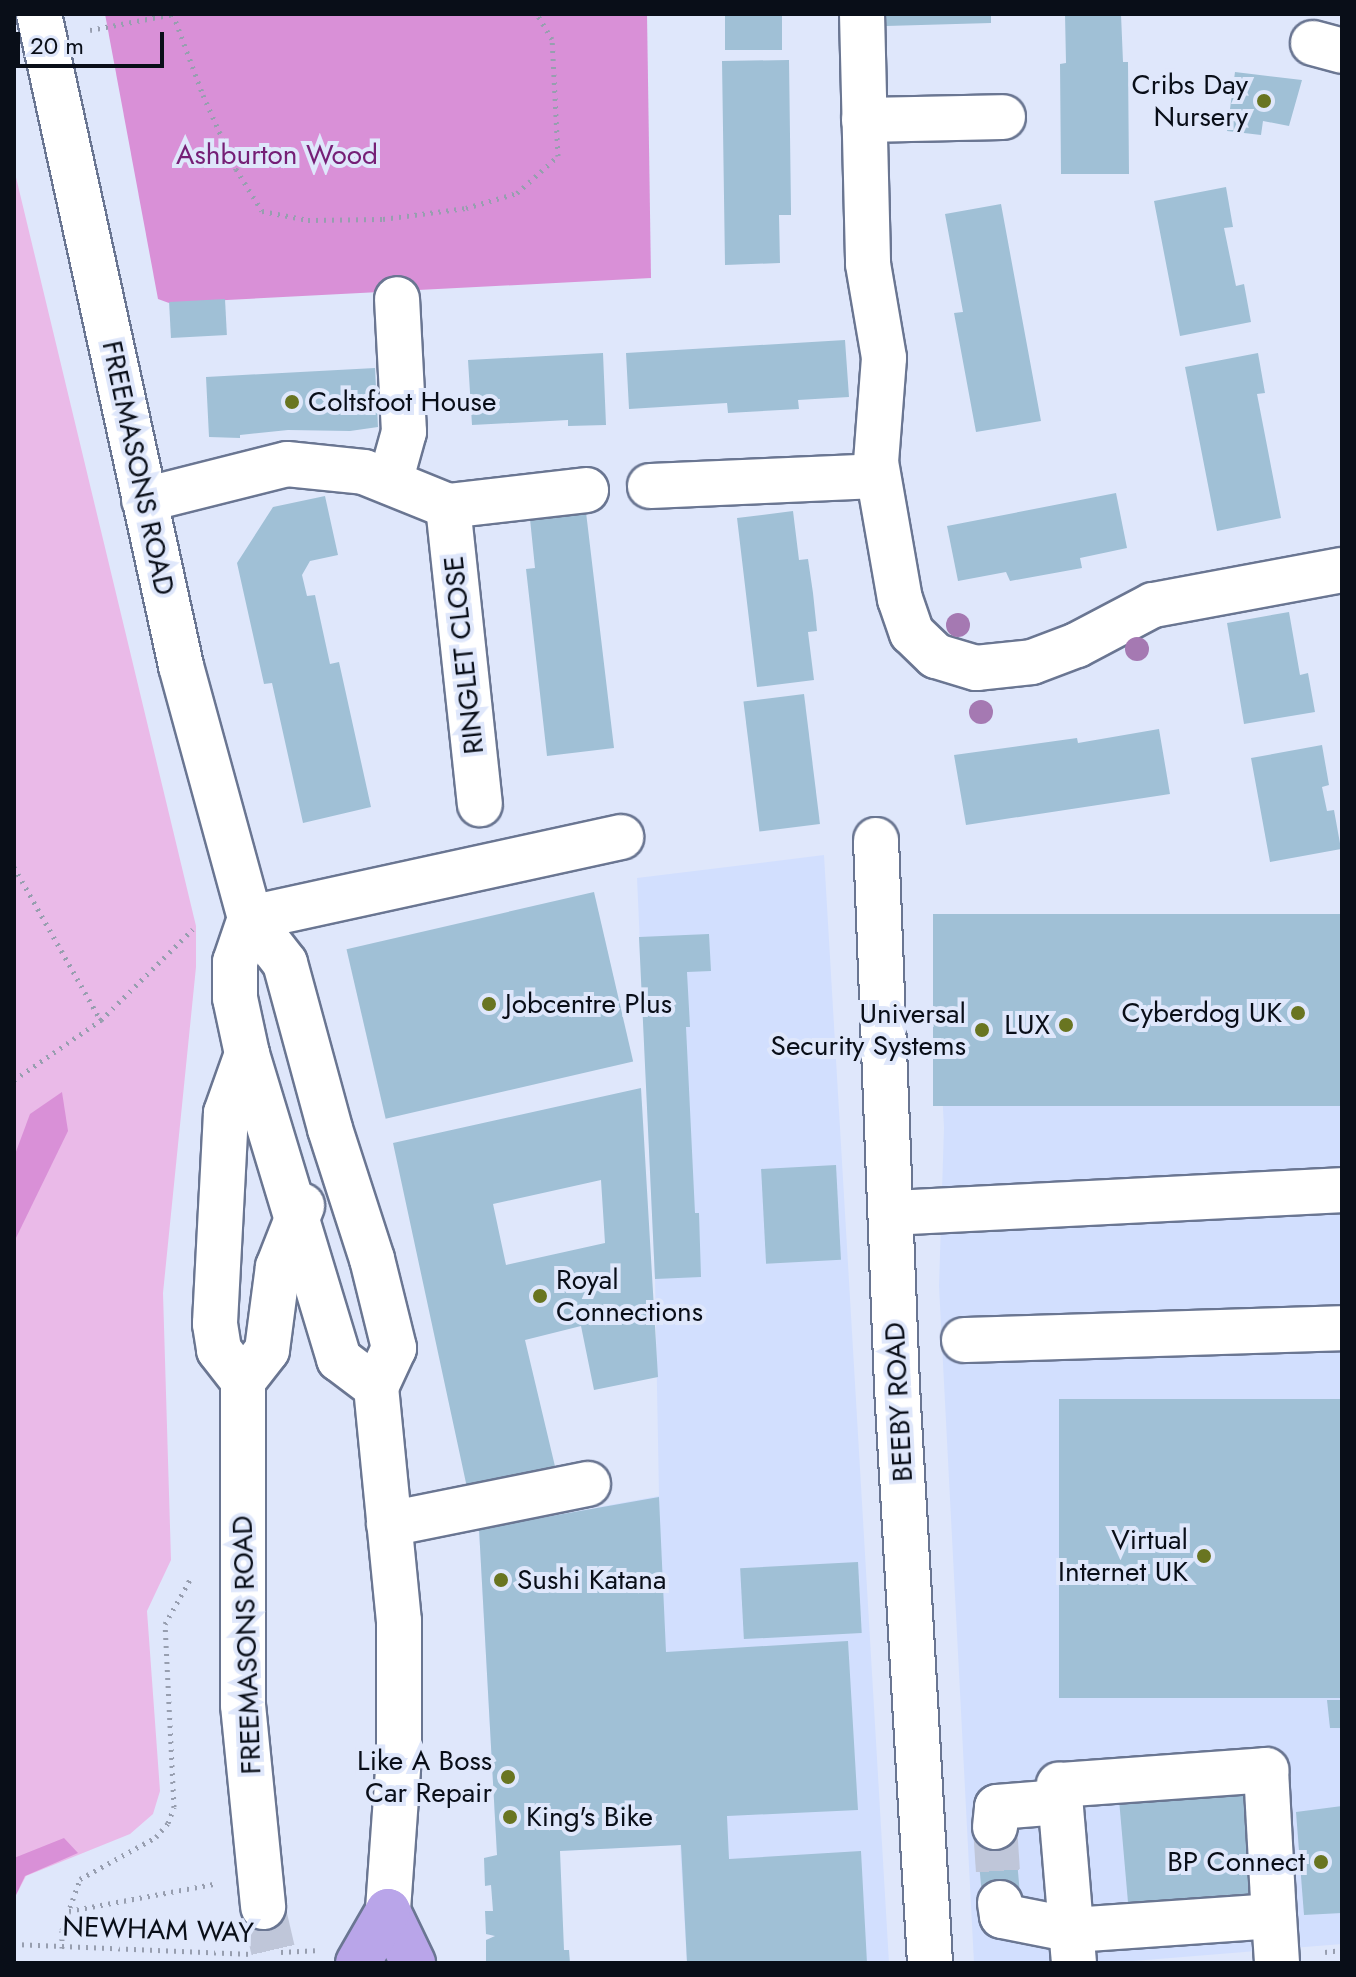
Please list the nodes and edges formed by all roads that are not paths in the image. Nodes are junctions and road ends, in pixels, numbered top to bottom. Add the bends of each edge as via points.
1 (862, 14) edge
2 (46, 33) edge
3 (1003, 117) dead end
4 (864, 120) junction
5 (397, 299) dead end
6 (877, 476) junction
7 (390, 482) junction
8 (650, 486) dead end
9 (586, 490) dead end
10 (144, 500) junction
11 (448, 506) junction
12 (1342, 570) edge
13 (480, 804) dead end
14 (621, 837) dead end
15 (876, 840) dead end
16 (250, 918) junction
17 (247, 1054) junction
18 (330, 1129) junction
19 (1342, 1190) edge
20 (891, 1213) junction
21 (298, 1216) junction
22 (1342, 1328) edge
23 (964, 1340) dead end
24 (243, 1381) junction
25 (376, 1387) junction
26 (588, 1484) dead end
27 (389, 1524) junction
28 (1060, 1802) junction
29 (995, 1827) dead end
30 (1000, 1903) tunnel mouth
31 (263, 1907) tunnel mouth
32 (388, 1911) junction
33 (1274, 1916) junction
34 (1073, 1947) edge
35 (358, 1963) edge
36 (413, 1963) edge
37 (930, 1963) edge
38 (1277, 1963) edge

1 - 4 street
2 - 10 street, FREEMASONS ROAD
3 - 4 street
4 - 6 street via 868,264 884,358
5 - 7 street via 404,432
6 - 8 street
6 - 12 street via 900,599 912,633 936,656 976,668 1032,662 1153,605
7 - 10 street via 364,472 287,464
7 - 11 street
9 - 11 street
10 - 16 street, FREEMASONS ROAD via 181,666
11 - 13 street, RINGLET CLOSE
14 - 16 street
15 - 20 street, BEEBY ROAD
16 - 17 street via 235,962 235,998
16 - 18 street, FREEMASONS ROAD via 285,963
17 - 21 street
17 - 24 street via 226,1113 215,1311 219,1350
18 - 21 street
18 - 25 street, FREEMASONS ROAD via 394,1348
19 - 20 street
20 - 37 street, BEEBY ROAD
21 - 24 street via 278,1267 267,1350
21 - 25 street via 339,1359
22 - 23 street
24 - 31 street, FREEMASONS ROAD via 243,1705
25 - 27 street
26 - 27 street
27 - 32 street via 399,1621 399,1756
28 - 29 street via 997,1807
28 - 33 street via 1059,1785 1266,1770
28 - 34 street
30 - 34 street via 1002,1916
32 - 35 highway
32 - 36 highway
33 - 34 street
33 - 38 street

